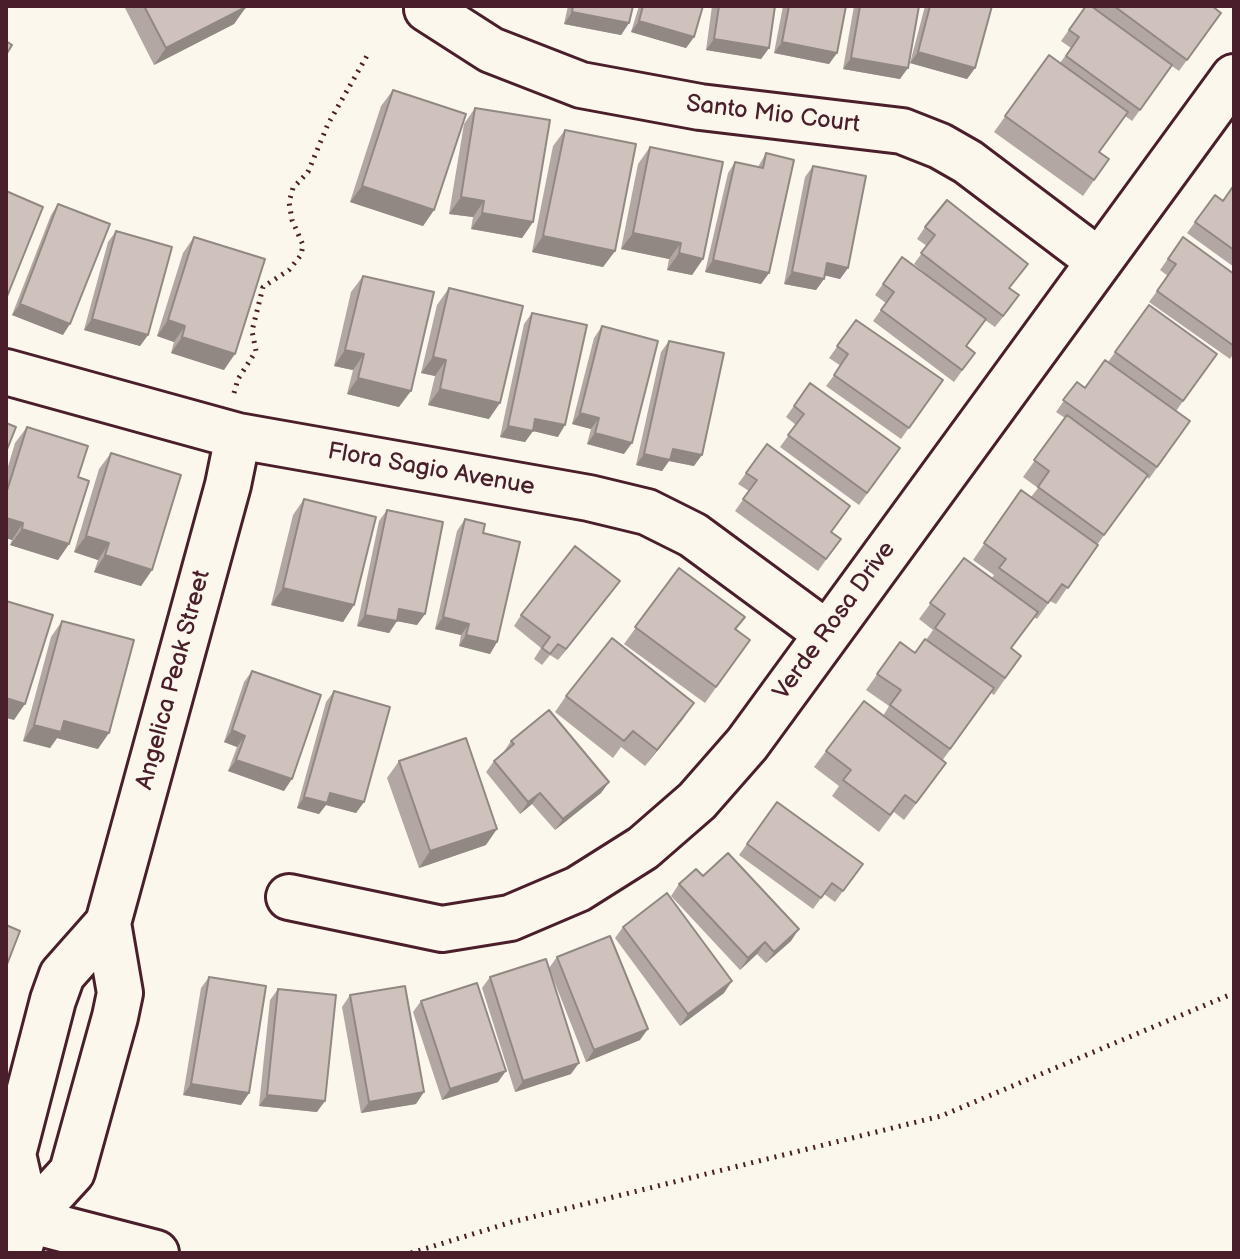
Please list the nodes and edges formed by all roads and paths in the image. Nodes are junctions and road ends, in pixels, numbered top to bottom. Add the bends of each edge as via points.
1 (427, 9) dead end
2 (368, 54) dead end
3 (1234, 77) edge
4 (1099, 261) junction
5 (6, 372) edge
6 (235, 419) junction
7 (826, 633) junction
8 (289, 897) dead end
9 (108, 923) junction
10 (1234, 993) edge
11 (17, 1228) edge
12 (156, 1253) edge
13 (411, 1253) edge

1 - 4 street, Santo Mio Court via 491,50 581,85 700,107 902,131 968,162
2 - 6 path via 308,172 293,188 290,211 303,245 301,255 263,287 252,331 256,351 238,379
3 - 4 street, Verde Rosa Drive
4 - 7 street, Verde Rosa Drive
5 - 6 street, Flora Sagio Avenue
6 - 7 street, Flora Sagio Avenue via 647,512 693,535
6 - 9 street, Angelica Peak Street via 224,500
7 - 8 street, Verde Rosa Drive via 747,744 697,801 643,848 578,889 510,918 442,929
9 - 11 street, Angelica Peak Street via 62,975 53,1000 13,1154
9 - 11 street, Angelica Peak Street via 120,993 72,1172
10 - 13 path via 941,1116 512,1222
11 - 12 street

